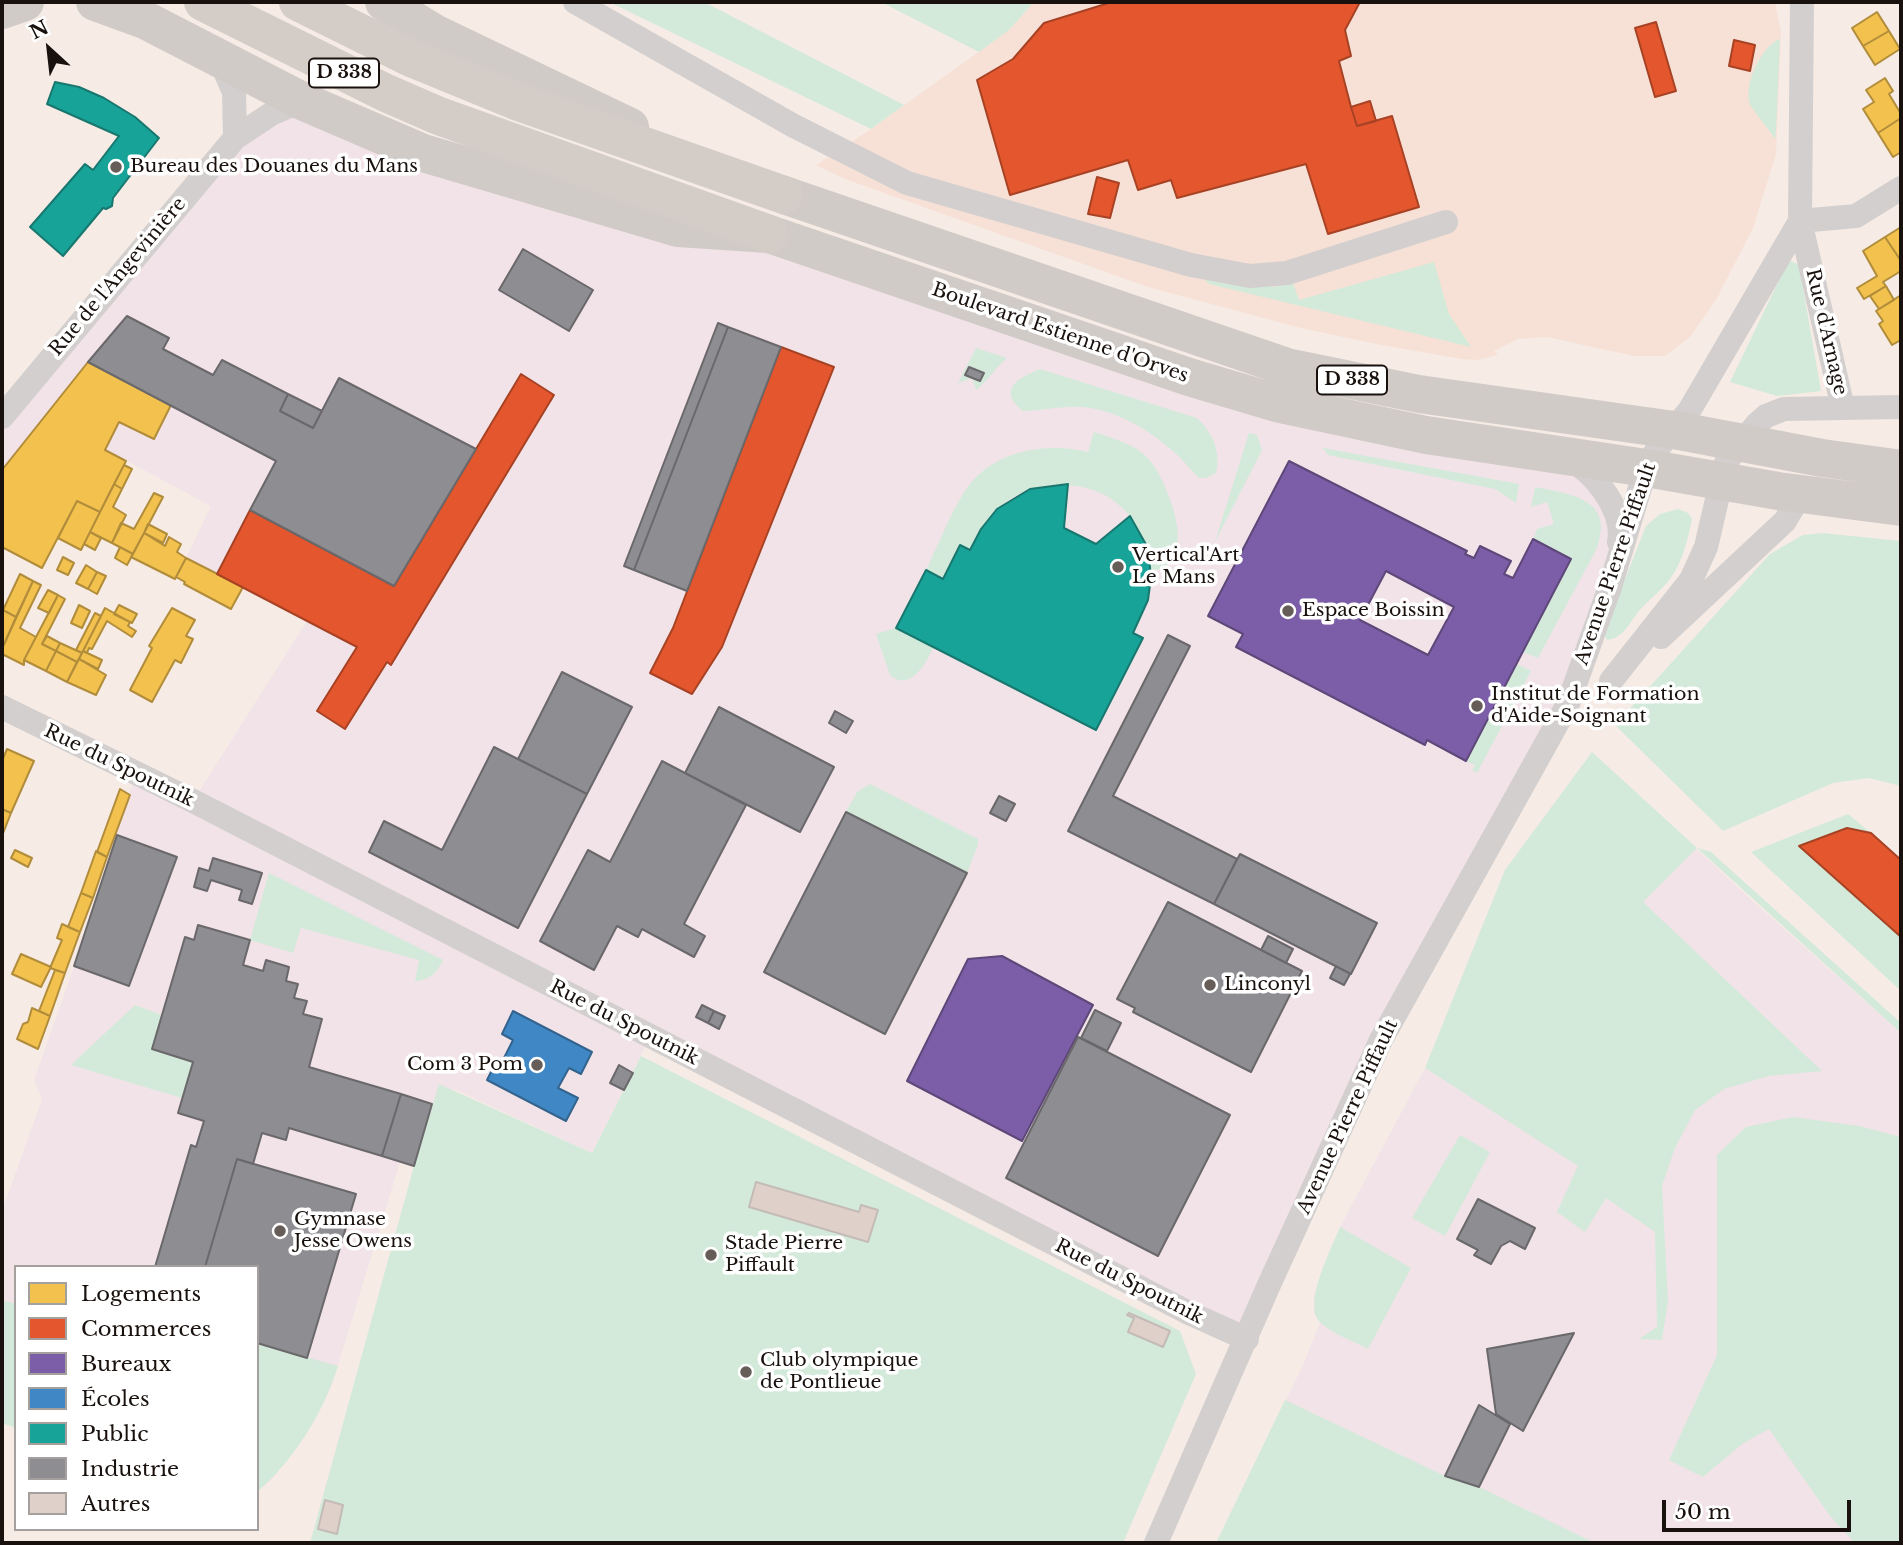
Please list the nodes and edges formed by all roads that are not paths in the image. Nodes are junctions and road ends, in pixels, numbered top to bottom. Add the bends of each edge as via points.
1 (25, 2) edge
2 (94, 2) edge
3 (202, 2) edge
4 (298, 2) edge
5 (575, 2) edge
6 (1802, 2) edge
7 (396, 7) edge
8 (2, 10) edge
9 (220, 60) junction
10 (302, 101) junction
11 (235, 138) junction
12 (736, 177) junction
13 (1901, 188) edge
14 (784, 195) joint
15 (1800, 221) junction
16 (1446, 222) dead end
17 (769, 234) junction
18 (1901, 407) edge
19 (1843, 408) junction
20 (2, 417) edge
21 (1674, 430) junction
22 (1565, 457) junction
23 (1728, 458) junction
24 (1646, 468) junction
25 (1901, 469) edge
26 (1801, 494) junction
27 (1901, 507) edge
28 (1610, 587) junction
29 (1611, 681) junction
30 (1567, 704) junction
31 (4, 716) edge
32 (1247, 1339) junction
33 (1156, 1543) edge

1 - 8 main road
2 - 9 main road via 148,21
3 - 17 highway, Boulevard Estienne d'Orves / D 338 via 386,93 490,136
4 - 12 highway, Boulevard Estienne d'Orves / D 338 via 411,58 518,101
5 - 16 street via 794,126 907,183 1198,267 1250,276 1287,273
6 - 15 street, Rue d'Arnage
7 - 12 main road via 434,33
9 - 10 main road
9 - 11 street via 234,93
10 - 11 street, Rue de l'Angevinière via 271,114
10 - 17 main road via 423,153 678,228
11 - 20 street, Rue de l'Angevinière
12 - 14 highway, Boulevard Estienne d'Orves / D 338
13 - 15 street via 1856,216
14 - 21 main road, Boulevard Estienne d'Orves / D 338 via 1287,367 1441,397
15 - 19 street, Rue d'Arnage
15 - 21 street, Rue d'Arnage
17 - 22 main road, Boulevard Estienne d'Orves / D 338 via 1280,404 1426,435
18 - 19 street
19 - 23 street, Rue d'Arnage via 1802,407 1766,416
21 - 23 main road, Boulevard Estienne d'Orves / D 338
21 - 24 street, Avenue Pierre Piffault
22 - 24 main road, Boulevard Estienne d'Orves / D 338
22 - 28 street via 1601,487 1617,517 1620,536
23 - 24 main road, Boulevard Estienne d'Orves / D 338
23 - 25 main road, Boulevard Estienne d'Orves / D 338
23 - 26 main road, Boulevard Estienne d'Orves / D 338
23 - 29 street, Avenue Pierre Piffault via 1706,547 1691,580
24 - 28 street, Avenue Pierre Piffault
26 - 27 main road, Boulevard Estienne d'Orves / D 338
26 - 29 street, Avenue Pierre Piffault via 1785,521
28 - 30 street, Avenue Pierre Piffault
29 - 30 street, Avenue Pierre Piffault
30 - 32 street, Avenue Pierre Piffault via 1381,1041
31 - 32 street, Rue du Spoutnik via 193,801
32 - 33 street, Avenue Pierre Piffault

